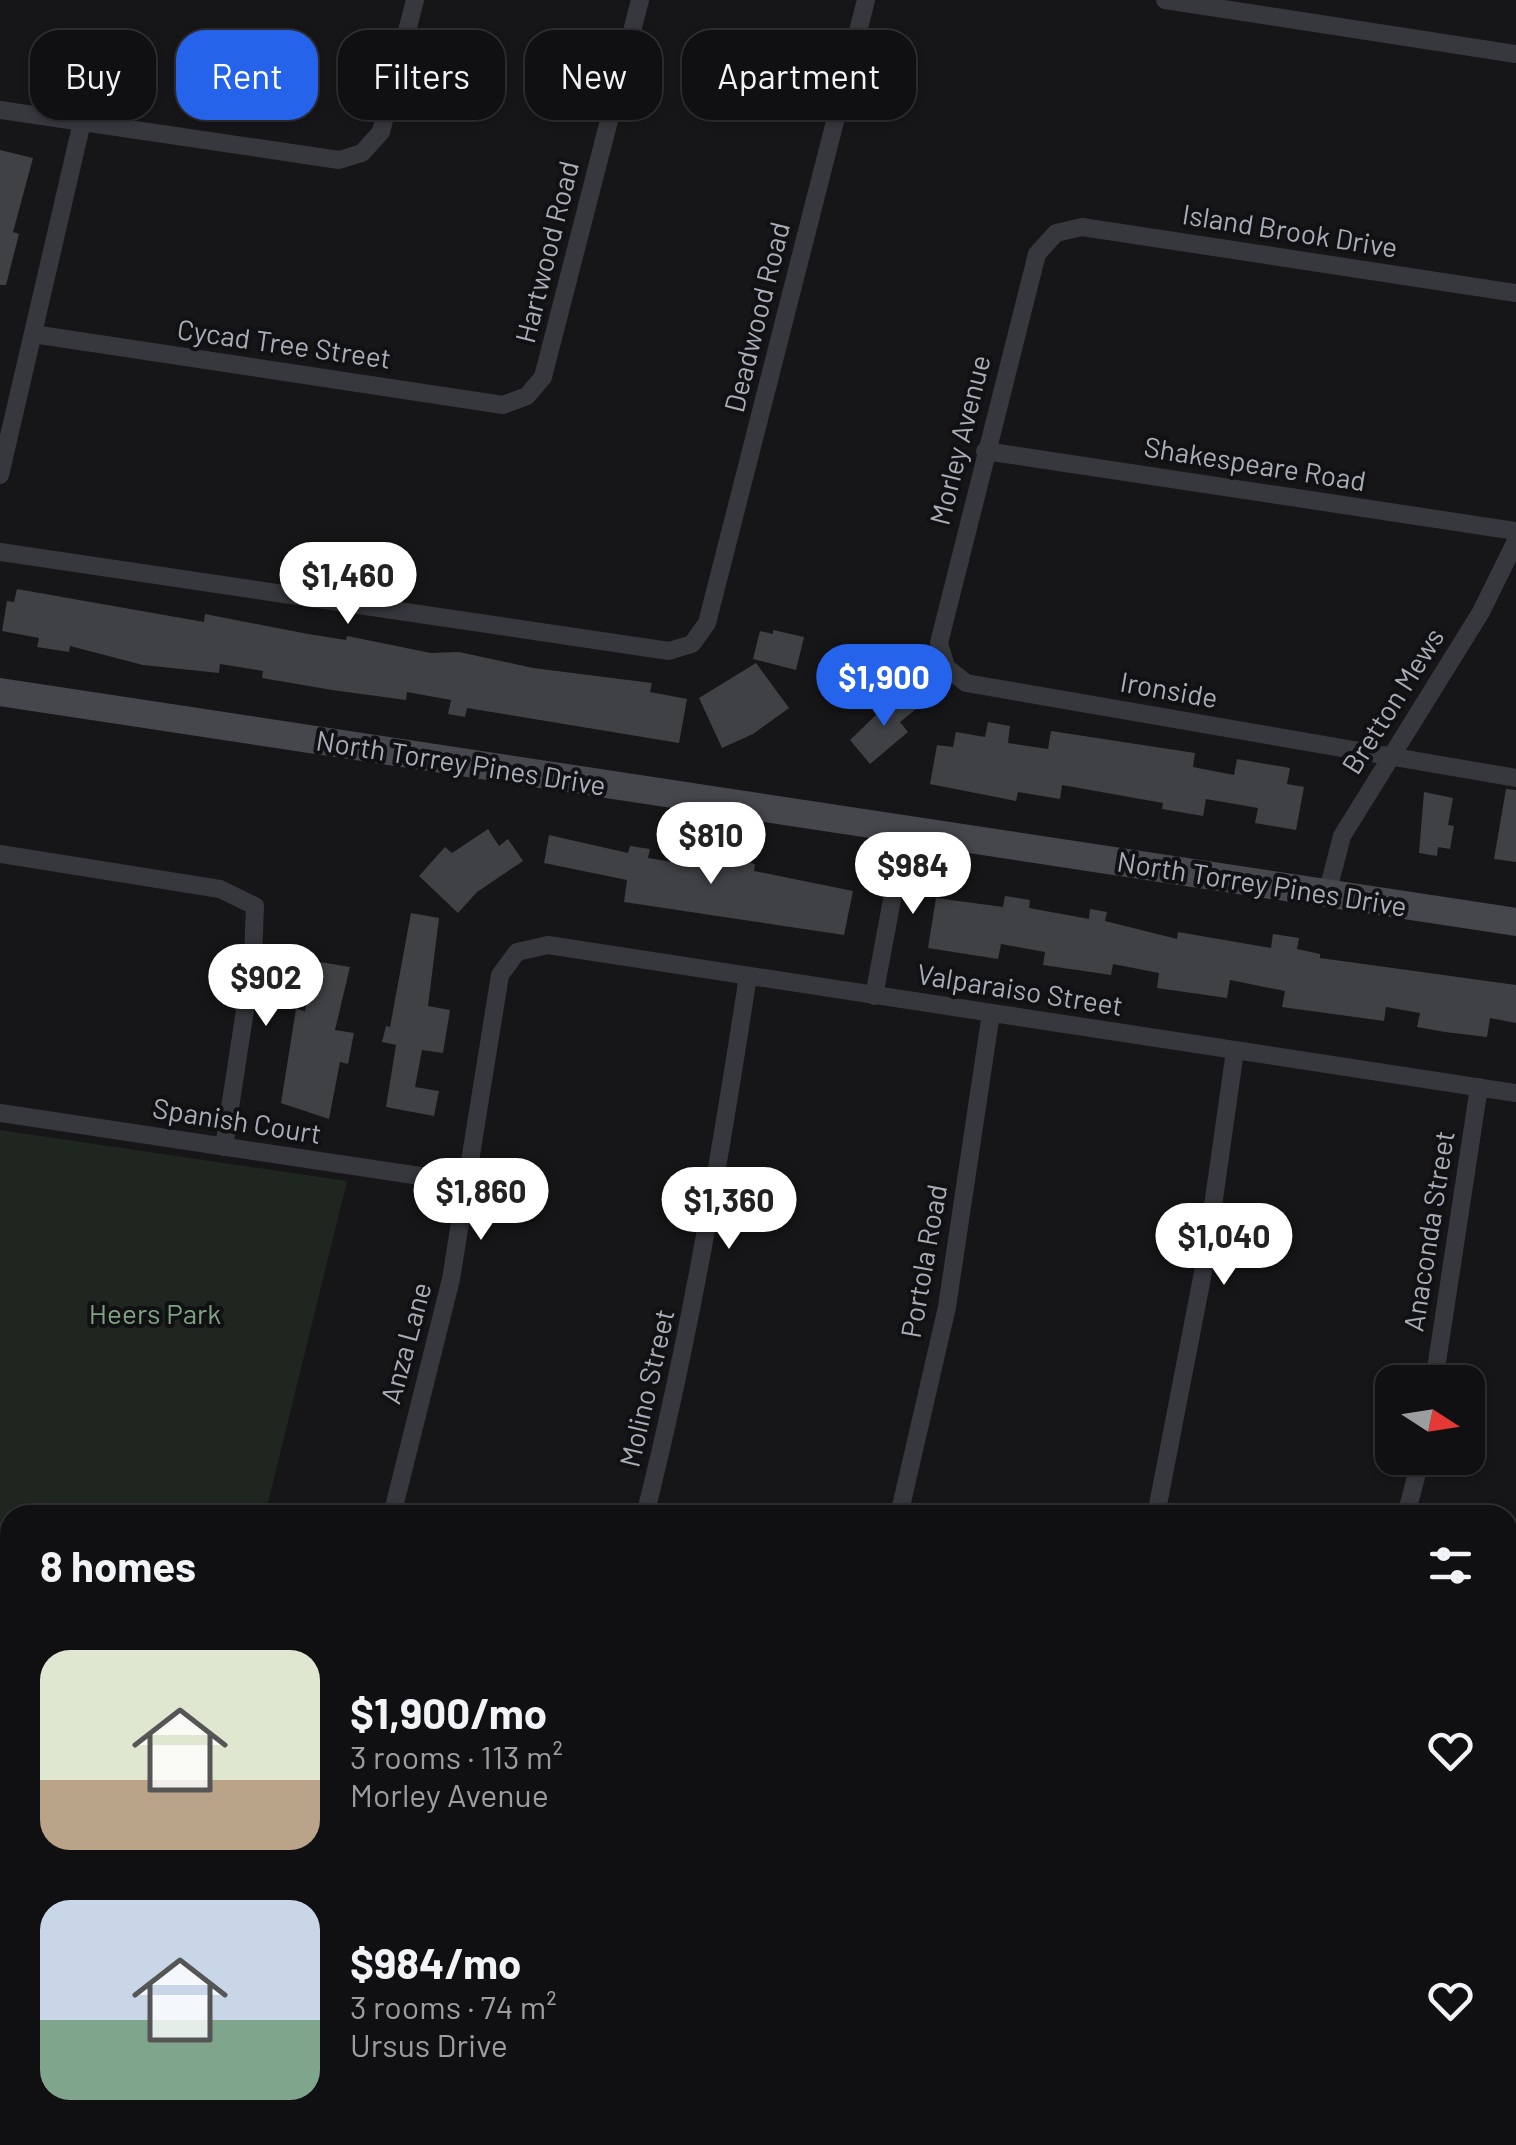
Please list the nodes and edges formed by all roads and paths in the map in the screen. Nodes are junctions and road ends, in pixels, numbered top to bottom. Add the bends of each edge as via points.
1 (415, 0) edge
2 (640, 0) edge
3 (866, 0) edge
4 (1164, 0) edge
5 (1516, 54) edge
6 (0, 110) edge
7 (82, 122) junction
8 (1056, 233) joint
9 (1516, 293) edge
10 (33, 334) junction
11 (527, 396) joint
12 (985, 451) junction
13 (0, 475) edge
14 (1516, 531) edge
15 (1516, 541) edge
16 (0, 552) edge
17 (946, 667) joint
18 (0, 692) edge
19 (1389, 755) junction
20 (1516, 778) edge
21 (904, 830) junction
22 (0, 854) edge
23 (1327, 894) junction
24 (1516, 922) edge
25 (517, 952) joint
26 (748, 976) junction
27 (874, 996) junction
28 (991, 1014) junction
29 (1235, 1050) junction
30 (1479, 1088) junction
31 (1516, 1094) edge
32 (0, 1113) edge
33 (224, 1146) junction
34 (467, 1183) junction
35 (1437, 1365) edge
36 (1417, 1475) edge
37 (394, 1505) edge
38 (648, 1505) edge
39 (901, 1505) edge
40 (1158, 1505) edge
41 (1409, 1505) edge

1 - 7 street via 381,132 362,153 339,160
2 - 11 street, Hartwood Road via 543,377
3 - 16 street, Deadwood Road via 707,623 692,644 669,650
4 - 5 street
6 - 7 street
7 - 10 street
8 - 9 street, Island Brook Drive via 1082,226
8 - 12 street, Morley Avenue via 1037,254
10 - 11 street, Cycad Tree Street via 503,404
10 - 13 street
12 - 14 street, Shakespeare Road
12 - 17 street, Morley Avenue via 939,642
15 - 19 street, Bretton Mews via 1482,612
17 - 19 street, Ironside via 966,683
18 - 21 main road, North Torrey Pines Drive
19 - 20 street, Ironside
19 - 23 street, Bretton Mews via 1342,836
21 - 23 main road, North Torrey Pines Drive
21 - 27 street
22 - 33 street via 220,888 255,906
23 - 24 main road, North Torrey Pines Drive
25 - 26 street, Valparaiso Street via 548,945
25 - 34 street, Anza Lane via 500,975
26 - 27 street, Valparaiso Street
26 - 38 street, Molino Street via 706,1242
27 - 28 street, Valparaiso Street
28 - 29 street, Valparaiso Street
28 - 39 street, Portola Road via 947,1307
29 - 30 street, Valparaiso Street
29 - 40 street via 1205,1262
30 - 31 street, Valparaiso Street
30 - 35 street, Anaconda Street
32 - 33 street, Spanish Court
33 - 34 street, Spanish Court
34 - 37 street, Anza Lane via 451,1278
36 - 41 street

